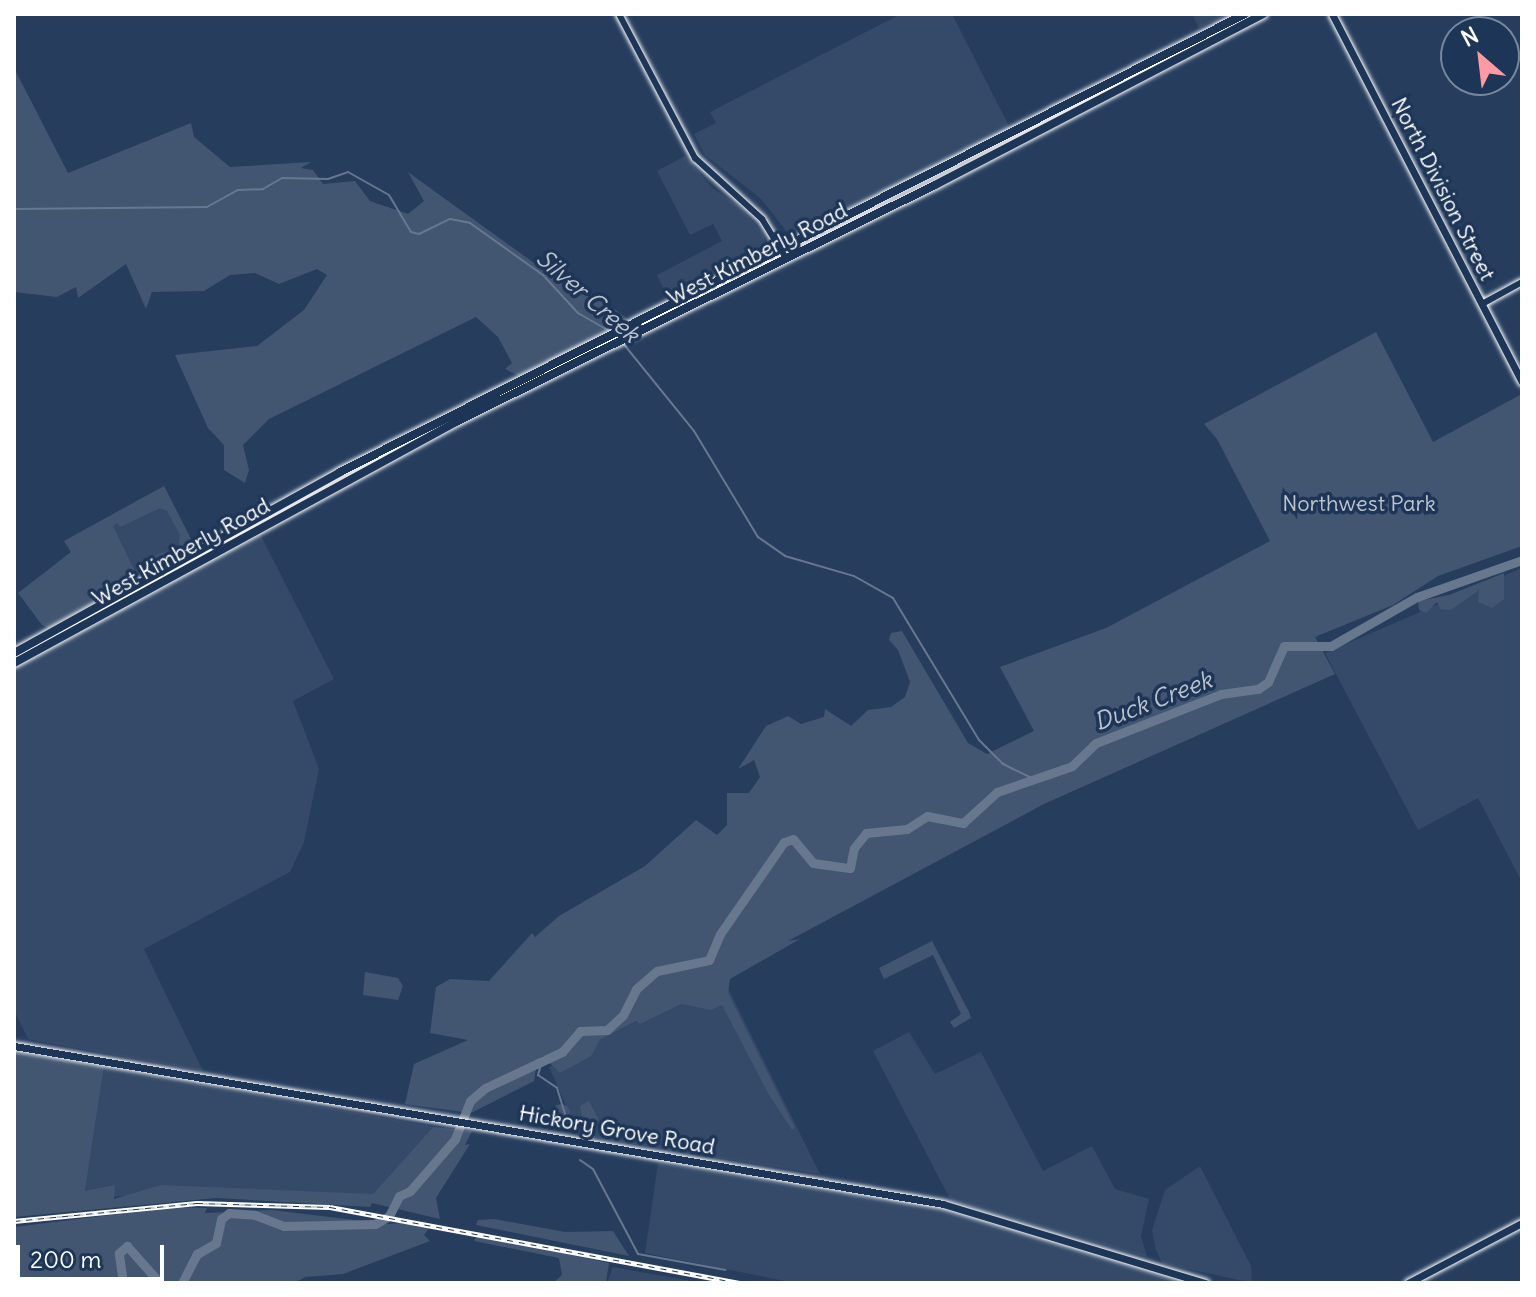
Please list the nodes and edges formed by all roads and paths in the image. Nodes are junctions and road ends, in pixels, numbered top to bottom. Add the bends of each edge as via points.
1 (619, 14) edge
2 (1245, 14) edge
3 (1263, 14) edge
4 (1332, 14) edge
5 (784, 254) junction
6 (1522, 282) edge
7 (1482, 304) junction
8 (608, 343) junction
9 (1522, 382) edge
10 (41, 638) junction
11 (46, 647) junction
12 (14, 653) edge
13 (14, 663) edge
14 (14, 1046) edge
15 (1522, 1223) edge
16 (1205, 1283) edge
17 (1408, 1283) edge

1 - 5 street via 695,158 749,206
2 - 5 main road, West Kimberly Road
3 - 5 main road, West Kimberly Road
4 - 7 main road, North Division Street
5 - 8 main road, West Kimberly Road
6 - 7 street
7 - 9 main road, North Division Street
8 - 10 main road, West Kimberly Road via 340,472
8 - 11 main road, West Kimberly Road
10 - 11 main road
10 - 12 main road, West Kimberly Road
11 - 13 main road, West Kimberly Road
14 - 16 main road, Hickory Grove Road via 943,1204
15 - 17 main road

